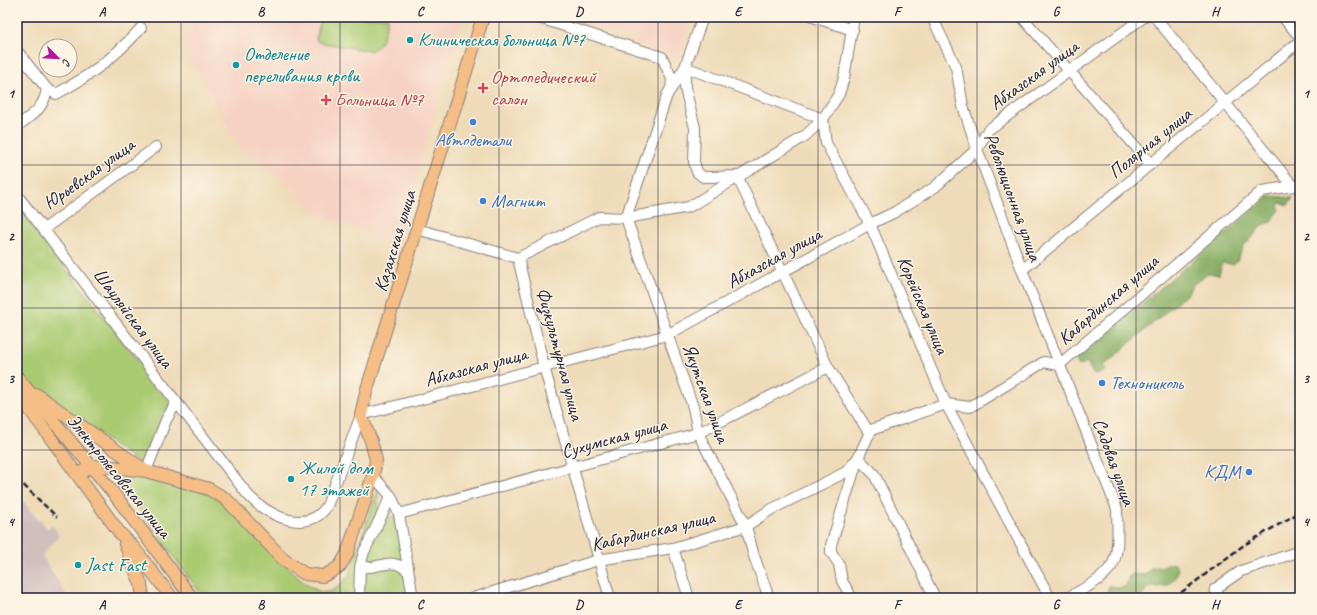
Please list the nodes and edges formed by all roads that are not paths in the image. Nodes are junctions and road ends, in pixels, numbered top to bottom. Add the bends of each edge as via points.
1 (483, 17) edge
2 (536, 17) edge
3 (703, 17) edge
4 (813, 17) edge
5 (854, 17) edge
6 (932, 17) edge
7 (1022, 17) edge
8 (1144, 17) edge
9 (1155, 17) edge
10 (1283, 17) edge
11 (141, 28) dead end
12 (852, 30) junction
13 (1300, 37) edge
14 (1300, 41) edge
15 (17, 51) edge
16 (685, 67) junction
17 (1069, 71) junction
18 (47, 89) junction
19 (671, 89) junction
20 (1224, 104) junction
21 (823, 118) junction
22 (17, 126) edge
23 (156, 146) dead end
24 (977, 149) junction
25 (1150, 164) junction
26 (737, 176) junction
27 (1296, 185) edge
28 (17, 195) edge
29 (626, 218) junction
30 (870, 224) junction
31 (44, 229) junction
32 (417, 229) junction
33 (518, 258) junction
34 (1022, 270) junction
35 (784, 272) junction
36 (667, 335) junction
37 (1059, 365) junction
38 (544, 367) junction
39 (828, 367) junction
40 (19, 385) edge
41 (176, 403) junction
42 (946, 404) junction
43 (361, 416) junction
44 (698, 433) junction
45 (870, 434) junction
46 (858, 458) junction
47 (91, 466) junction
48 (574, 467) junction
49 (130, 469) junction
50 (146, 471) junction
51 (78, 475) junction
52 (373, 476) junction
53 (115, 495) junction
54 (391, 496) junction
55 (398, 514) junction
56 (746, 526) junction
57 (119, 532) junction
58 (673, 548) junction
59 (1300, 551) edge
60 (598, 560) junction
61 (360, 567) junction
62 (408, 571) junction
63 (143, 598) edge
64 (172, 598) edge
65 (192, 598) edge
66 (359, 598) edge
67 (413, 598) edge
68 (473, 598) edge
69 (610, 598) edge
70 (689, 598) edge
71 (769, 598) edge
72 (852, 598) edge
73 (935, 598) edge
74 (1050, 598) edge
75 (1068, 598) edge
76 (1220, 598) edge

1 - 32 main road, Казахская улица
2 - 19 street via 662,57 672,79
3 - 16 street
4 - 12 street
5 - 12 street
6 - 24 street, Революционная улица via 956,67 963,106
7 - 17 street
8 - 17 street, Абхазская улица
9 - 20 street
10 - 13 street
11 - 18 street via 127,44 73,86 56,94
12 - 21 street via 839,94
14 - 20 street, Полярная улица
15 - 18 street
16 - 19 street
16 - 21 street
16 - 26 street via 685,88 695,128 694,162 697,172 711,177
17 - 24 street, Абхазская улица via 988,130
17 - 25 street
18 - 22 street via 45,101 34,114
19 - 29 street
20 - 25 street, Полярная улица
20 - 27 street
21 - 26 street via 805,136
21 - 30 street, Корейская улица via 826,142
23 - 31 street, Юрьевская улица
24 - 30 street, Абхазская улица via 935,187
24 - 34 street, Революционная улица
25 - 34 street, Полярная улица
26 - 29 street via 689,207
26 - 35 street
27 - 37 street, Кабардинская улица via 1262,191
28 - 31 street, Шауляйская улица
29 - 33 street via 599,217
29 - 36 street, Якутская улица
30 - 35 street, Абхазская улица
30 - 42 street, Корейская улица
31 - 41 street, Шауляйская улица
32 - 33 street
32 - 43 main road, Казахская улица via 366,392
33 - 38 street, Физкультурная улица
34 - 37 street, Революционная улица
35 - 36 street, Абхазская улица
35 - 39 street
36 - 38 street, Абхазская улица
36 - 44 street, Якутская улица via 693,407
37 - 42 street, Кабардинская улица via 1044,362 970,407
37 - 75 street, Садовая улица via 1116,509 1113,564 1097,581
38 - 43 street, Абхазская улица
38 - 48 street, Физкультурная улица
39 - 44 street, Сухумская улица
39 - 45 street
40 - 47 main road, Электролесовская улица
40 - 50 main road
40 - 51 main road, Электролесовская улица
41 - 43 street, Шауляйская улица via 256,503 278,516 299,521 312,519 327,506
41 - 50 street via 166,420
42 - 45 street, Кабардинская улица via 871,430
42 - 74 street, Корейская улица
43 - 52 main road via 376,460
44 - 48 street, Сухумская улица
44 - 56 street, Якутская улица
45 - 46 street, Кабардинская улица
46 - 56 street, Кабардинская улица via 846,472 770,510
46 - 72 street via 831,545 831,552 839,564 842,581
46 - 73 street via 874,474
47 - 49 main road
47 - 51 main road
47 - 53 main road, Электролесовская улица
48 - 55 street, Сухумская улица
48 - 60 street, Физкультурная улица
49 - 50 main road
49 - 53 main road via 116,476
50 - 52 main road via 198,485 218,494 226,499 284,560 314,576 323,576 340,566 347,554
51 - 57 main road, Электролесовская улица
52 - 54 street
53 - 65 main road, Электролесовская улица
54 - 55 street
54 - 61 street via 364,552
55 - 62 street
56 - 58 street, Кабардинская улица
56 - 71 street, Якутская улица
57 - 63 main road via 141,584
57 - 64 main road, Электролесовская улица
58 - 60 street, Кабардинская улица
58 - 70 street
59 - 76 street via 1241,571 1215,589
60 - 68 street, Кабардинская улица
60 - 69 street, Физкультурная улица
61 - 62 street via 374,568 389,562 396,563
61 - 66 street
62 - 67 street

